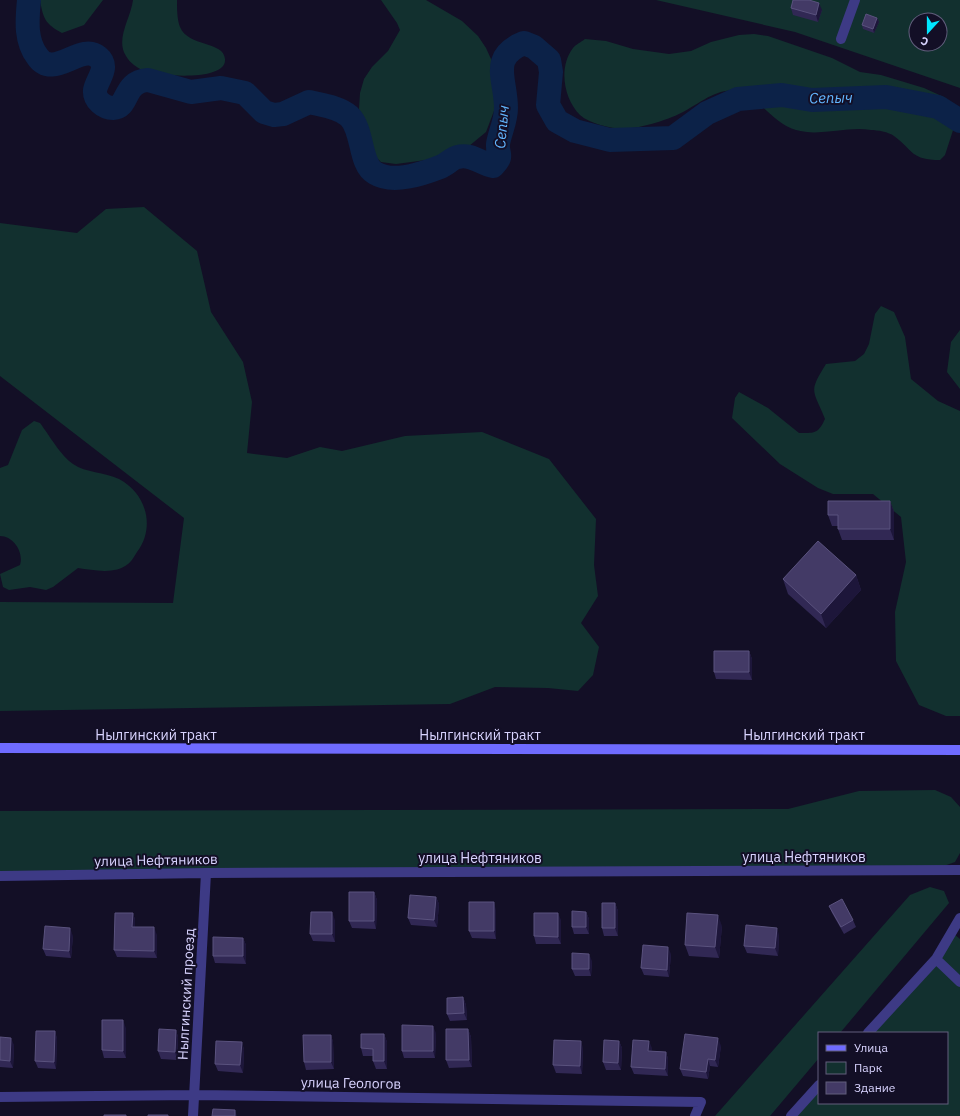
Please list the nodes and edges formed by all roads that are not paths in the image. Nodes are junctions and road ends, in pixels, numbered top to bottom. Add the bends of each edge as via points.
1 (855, 0) edge
2 (841, 39) dead end
3 (0, 748) edge
4 (960, 750) edge
5 (960, 870) edge
6 (206, 873) junction
7 (0, 876) edge
8 (960, 918) edge
9 (936, 959) junction
10 (959, 981) edge
11 (869, 1032) edge
12 (818, 1086) edge
13 (194, 1095) junction
14 (0, 1097) edge
15 (192, 1116) edge
16 (695, 1116) edge
17 (791, 1116) edge

1 - 2 street
3 - 4 main road, Нылгинский тракт
5 - 6 street, улица Нефтяников
6 - 7 street, улица Нефтяников
6 - 13 street, Нылгинский проезд
8 - 9 street
9 - 10 street
9 - 11 street
12 - 17 street
13 - 14 street, улица Геологов
13 - 15 street, Нылгинский проезд
13 - 16 street, улица Геологов via 701,1102

